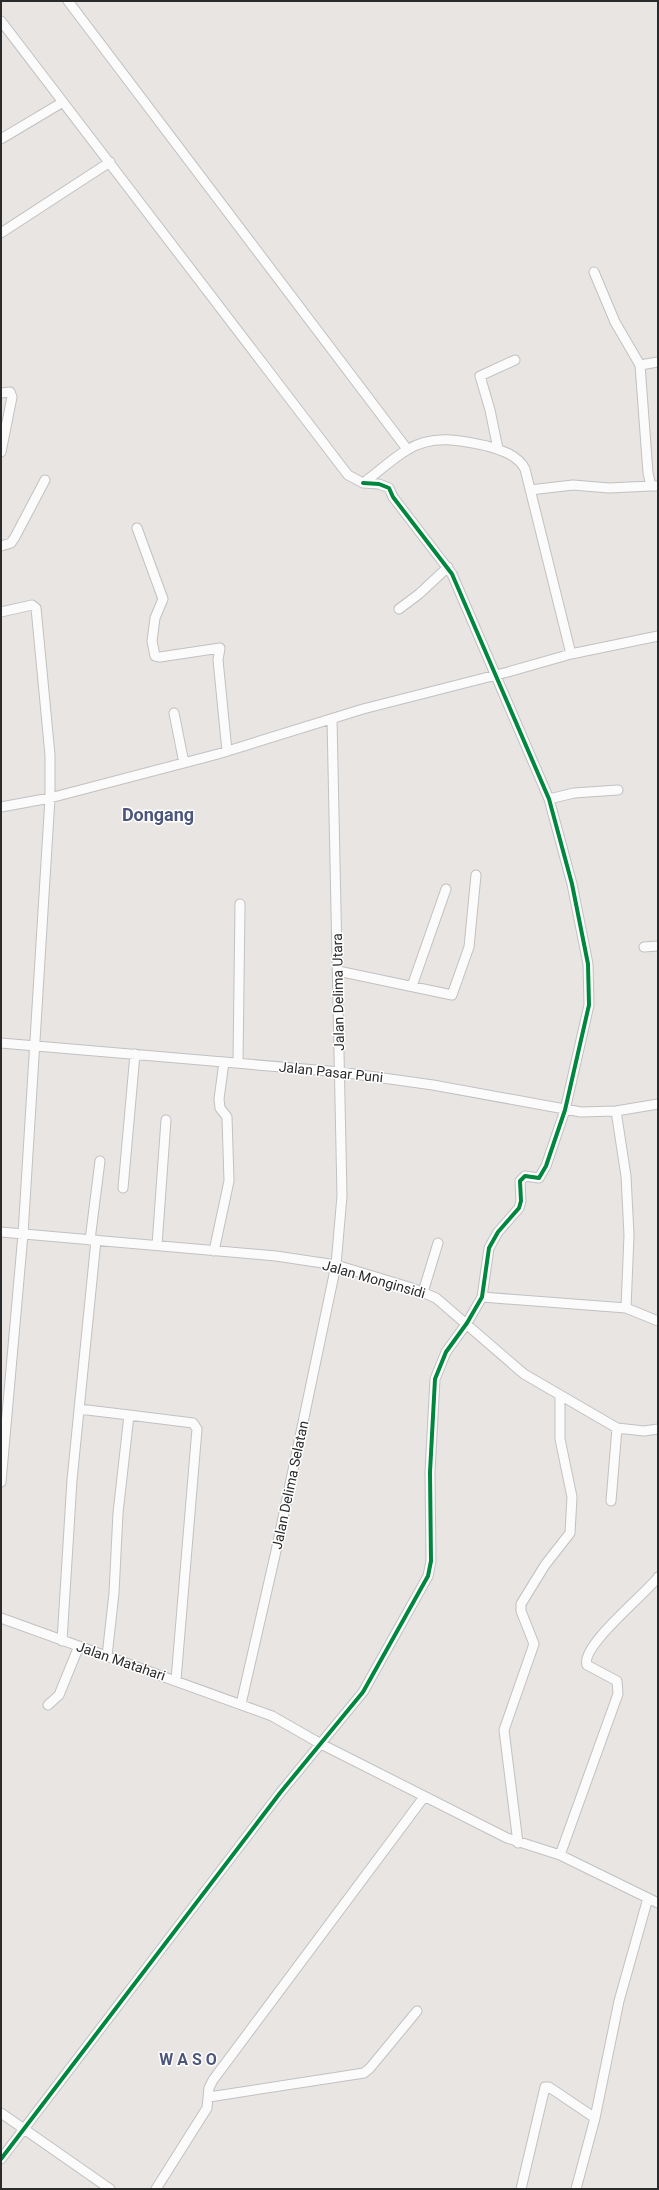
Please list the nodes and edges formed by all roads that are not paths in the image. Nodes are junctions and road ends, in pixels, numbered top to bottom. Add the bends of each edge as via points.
1 (68, 1) edge
2 (1, 21) edge
3 (63, 102) junction
4 (1, 139) edge
5 (110, 162) junction
6 (1, 233) edge
7 (594, 272) dead end
8 (515, 360) dead end
9 (658, 362) edge
10 (640, 365) junction
11 (1, 393) edge
12 (407, 449) junction
13 (498, 449) junction
14 (1, 452) edge
15 (45, 480) dead end
16 (363, 483) junction
17 (654, 486) edge
18 (530, 490) junction
19 (137, 528) dead end
20 (1, 546) edge
21 (448, 567) junction
22 (399, 609) dead end
23 (1, 612) edge
24 (658, 636) edge
25 (571, 654) junction
26 (497, 675) junction
27 (174, 712) dead end
28 (332, 719) junction
29 (227, 751) junction
30 (184, 763) junction
31 (618, 790) dead end
32 (50, 798) junction
33 (549, 798) junction
34 (1, 806) edge
35 (476, 875) dead end
36 (446, 889) dead end
37 (240, 904) dead end
38 (644, 946) dead end
39 (658, 946) edge
40 (338, 971) junction
41 (412, 986) junction
42 (1, 1043) edge
43 (34, 1046) junction
44 (135, 1054) junction
45 (224, 1062) junction
46 (238, 1063) junction
47 (340, 1072) junction
48 (658, 1104) edge
49 (565, 1110) junction
50 (616, 1111) junction
51 (166, 1120) dead end
52 (100, 1161) dead end
53 (123, 1188) dead end
54 (1, 1232) edge
55 (23, 1234) junction
56 (93, 1240) junction
57 (438, 1243) dead end
58 (157, 1245) junction
59 (214, 1251) junction
60 (336, 1264) junction
61 (423, 1292) junction
62 (482, 1297) junction
63 (626, 1308) junction
64 (658, 1321) edge
65 (467, 1323) junction
66 (560, 1395) junction
67 (79, 1409) junction
68 (128, 1415) junction
69 (617, 1428) junction
70 (658, 1429) edge
71 (1, 1482) edge
72 (612, 1501) dead end
73 (658, 1577) edge
74 (1, 1618) edge
75 (62, 1641) junction
76 (80, 1646) junction
77 (107, 1656) junction
78 (176, 1680) junction
79 (241, 1704) junction
80 (48, 1705) dead end
81 (321, 1744) junction
82 (424, 1797) junction
83 (518, 1843) junction
84 (560, 1855) junction
85 (648, 1898) junction
86 (658, 1903) edge
87 (417, 2011) dead end
88 (209, 2096) junction
89 (1, 2113) edge
90 (595, 2118) junction
91 (25, 2128) junction
92 (1, 2159) edge
93 (110, 2189) edge
94 (156, 2189) edge
95 (521, 2189) edge
96 (576, 2189) edge

1 - 12 street
2 - 3 street
3 - 4 street
3 - 5 street
5 - 6 street
5 - 16 street via 343,470
7 - 10 street via 615,322
8 - 13 street via 480,376
9 - 10 street
10 - 17 street via 642,406
11 - 14 street via 10,392 12,397
12 - 13 street via 443,439 458,439
12 - 16 street
13 - 18 street via 522,464
15 - 20 street via 15,537 10,543
16 - 21 street via 379,484 389,488 393,497
17 - 18 street via 609,488 569,485
18 - 25 street
19 - 29 street via 163,599 155,618 152,641 155,656 220,648 218,660
21 - 22 street
21 - 26 street
23 - 32 street via 32,605 36,608 50,755
24 - 25 street
25 - 26 street
26 - 28 street
26 - 33 street
27 - 30 street
28 - 29 street
28 - 40 street, Jalan Delima Utara
29 - 30 street
30 - 32 street
31 - 33 street
32 - 34 street
32 - 43 street
33 - 49 street via 572,884 590,987 589,1005
35 - 41 street via 469,947 453,994
36 - 41 street
37 - 46 street
38 - 39 street
40 - 41 street
40 - 47 street, Jalan Delima Utara
42 - 43 street, Jalan Pasar Puni
43 - 44 street, Jalan Pasar Puni
43 - 55 street
44 - 45 street, Jalan Pasar Puni
44 - 53 street
45 - 46 street, Jalan Pasar Puni
45 - 59 street via 219,1100 220,1108 227,1116 229,1181
46 - 47 street, Jalan Pasar Puni
47 - 49 street, Jalan Pasar Puni via 502,1096
47 - 60 street, Jalan Delima Utara via 342,1196
48 - 50 street, Jalan Pasar Puni
49 - 50 street, Jalan Pasar Puni
49 - 62 street via 542,1176 522,1178 519,1208 498,1232 489,1248
50 - 63 street via 627,1184 629,1235
51 - 58 street
52 - 56 street
54 - 55 street, Jalan Monginsidi
55 - 56 street, Jalan Monginsidi
55 - 71 street
56 - 58 street, Jalan Monginsidi
56 - 67 street
57 - 61 street
58 - 59 street, Jalan Monginsidi
59 - 60 street, Jalan Monginsidi
60 - 61 street, Jalan Monginsidi
60 - 79 street, Jalan Delima Selatan
61 - 65 street, Jalan Monginsidi via 443,1303
62 - 63 street
62 - 65 street
63 - 64 street
65 - 66 street, Jalan Monginsidi via 492,1349 524,1374
65 - 81 street via 446,1352 435,1379 430,1472 431,1561 428,1576 363,1692
66 - 69 street, Jalan Monginsidi
66 - 83 street via 560,1439 572,1497 570,1533 545,1565 521,1604 534,1644 504,1730
67 - 68 street
67 - 75 street
68 - 77 street
68 - 78 street via 193,1423 197,1429
69 - 70 street, Jalan Monginsidi via 644,1431
69 - 72 street
73 - 84 street via 604,1631 586,1658 587,1665 618,1680 618,1694
74 - 75 street, Jalan Matahari
75 - 76 street, Jalan Matahari
76 - 77 street, Jalan Matahari
76 - 80 street via 59,1695
77 - 78 street, Jalan Matahari
78 - 79 street, Jalan Matahari
79 - 81 street, Jalan Matahari via 272,1716
81 - 82 street, Jalan Matahari
81 - 91 street via 275,1799
82 - 83 street, Jalan Matahari
82 - 88 street via 213,2080
83 - 84 street, Jalan Matahari
84 - 85 street, Jalan Matahari
85 - 86 street, Jalan Matahari
85 - 90 street via 619,2001
87 - 88 street via 364,2073
88 - 94 street via 208,2108
89 - 91 street
90 - 95 street via 549,2087 545,2087
90 - 96 street
91 - 92 street
91 - 93 street

